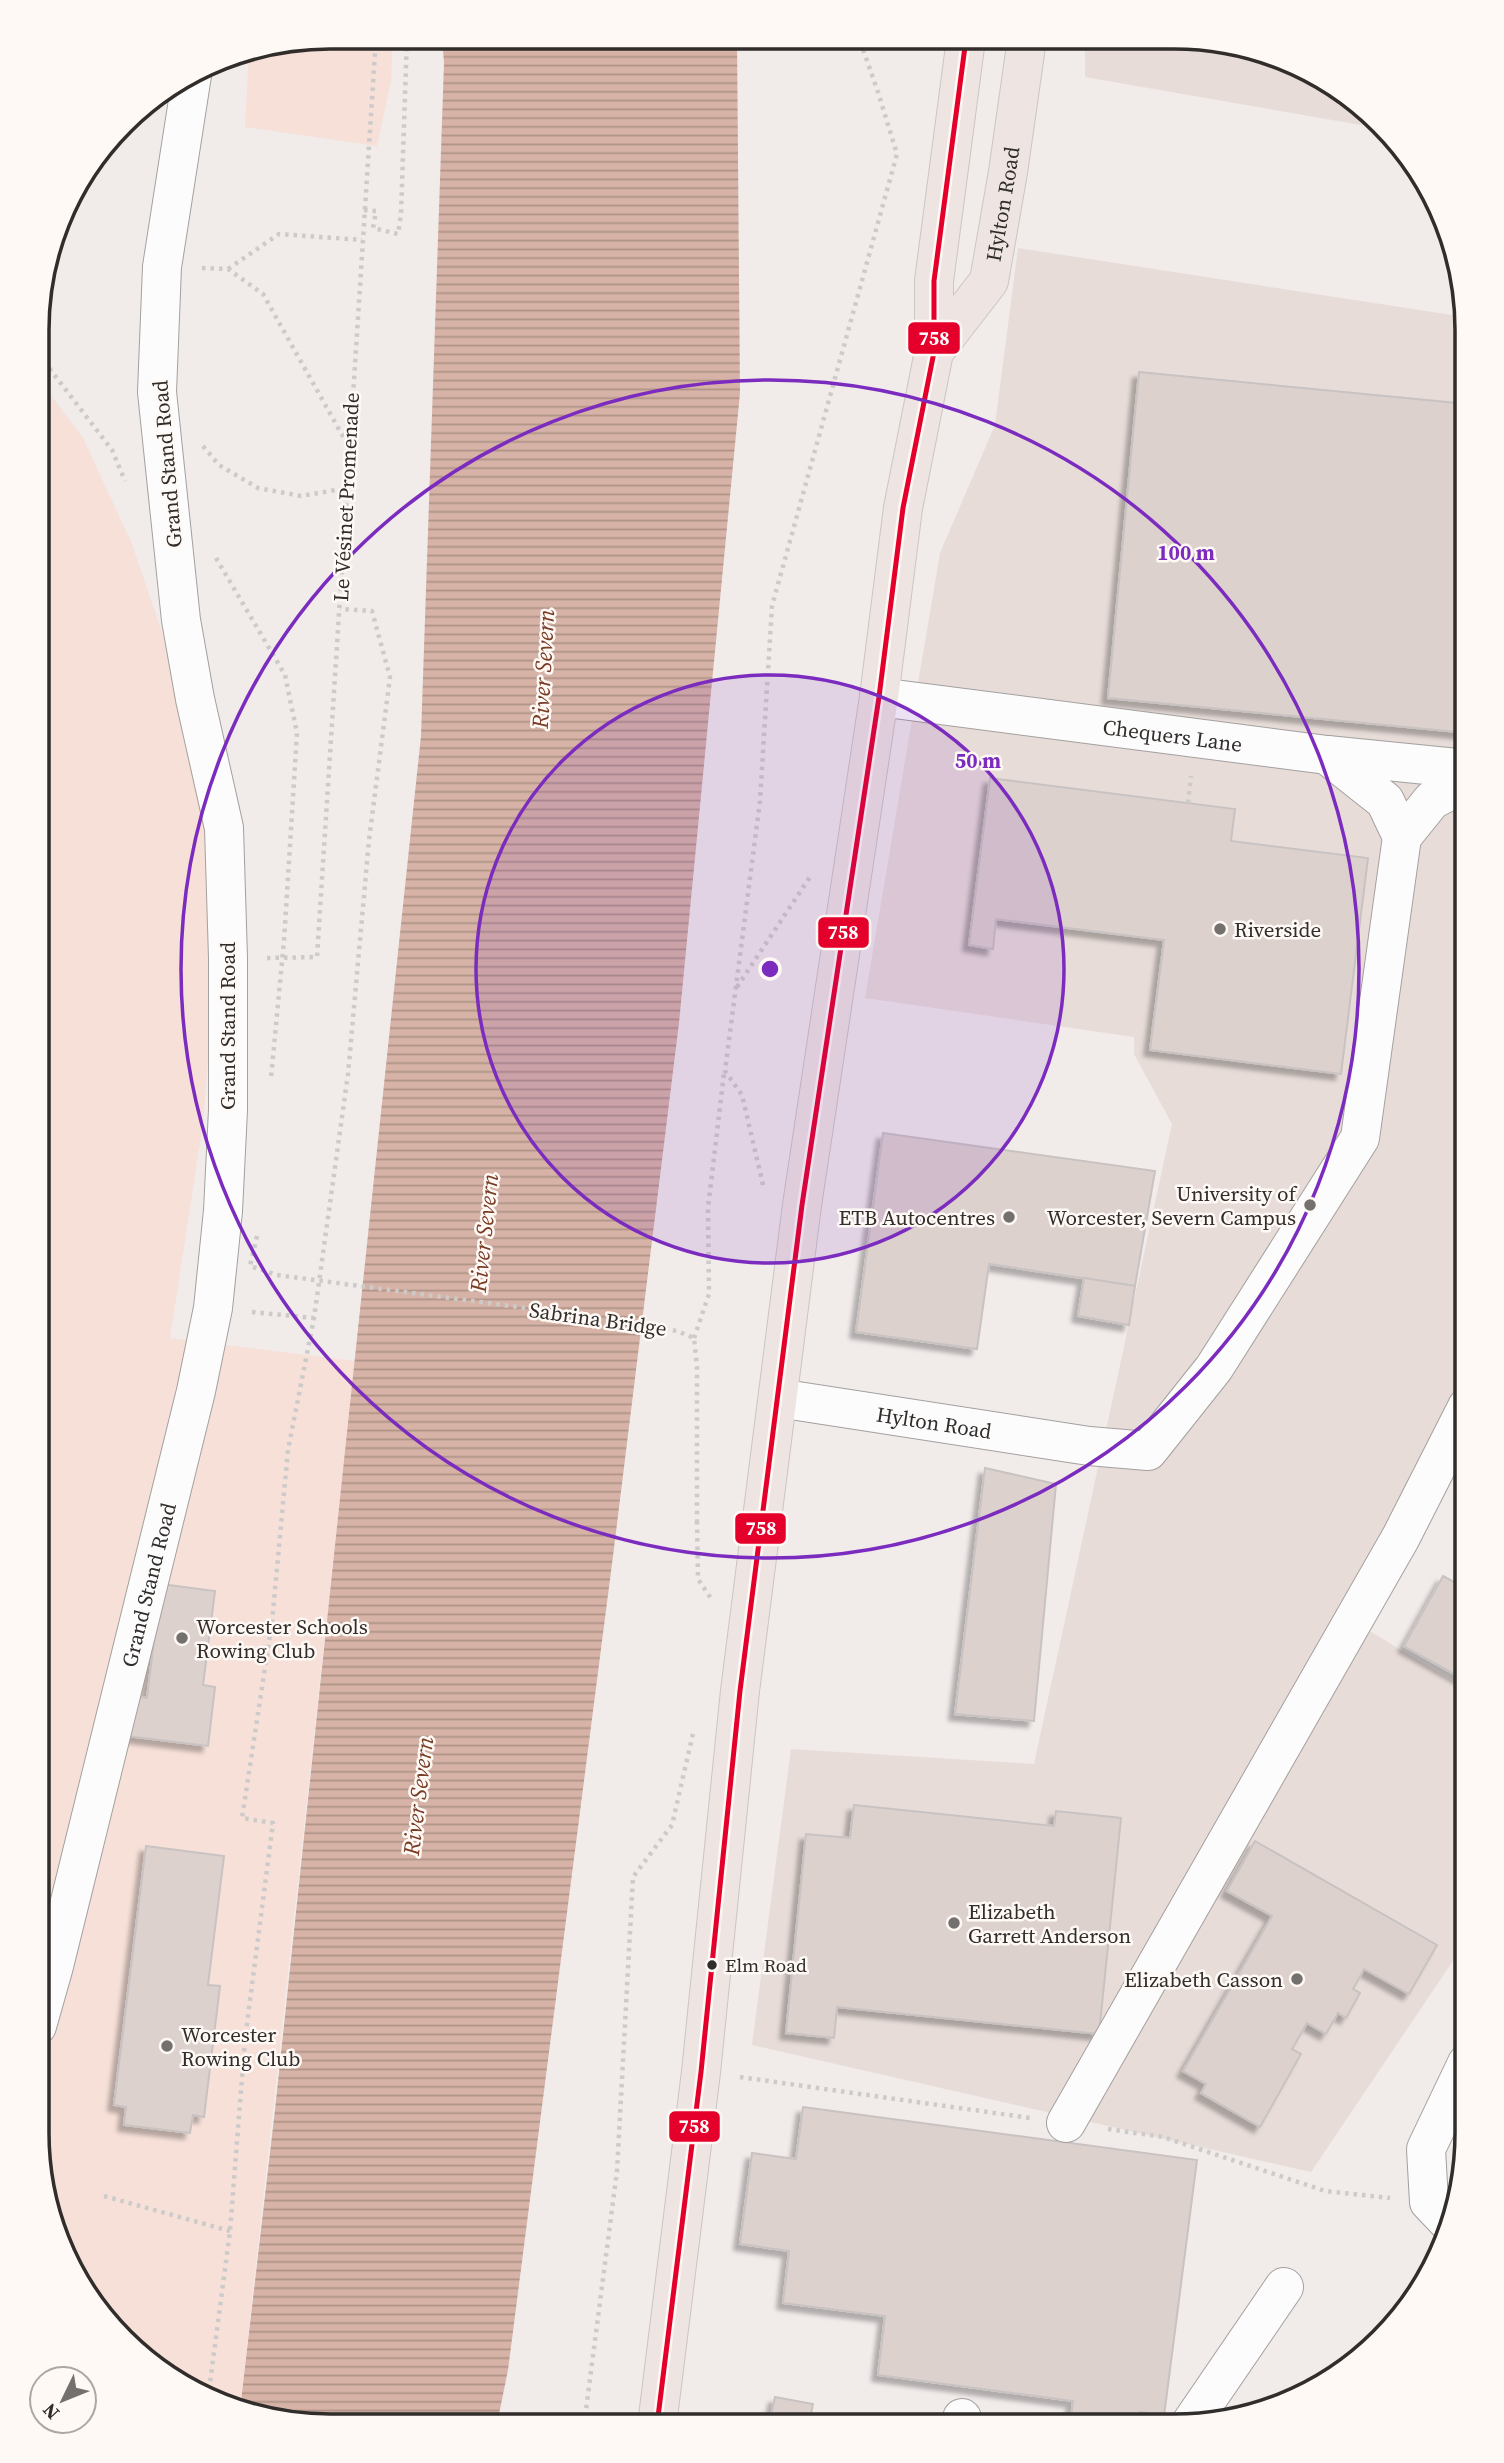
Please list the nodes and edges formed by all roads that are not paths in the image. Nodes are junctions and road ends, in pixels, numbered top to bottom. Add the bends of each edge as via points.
1 (965, 49) edge
2 (1026, 49) edge
3 (190, 87) edge
4 (934, 352) junction
5 (879, 697) junction
6 (1327, 755) junction
7 (1455, 768) edge
8 (1455, 788) edge
9 (1402, 837) junction
10 (778, 1398) junction
11 (1455, 1431) edge
12 (49, 1952) edge
13 (1455, 2088) edge
14 (1066, 2123) dead end
15 (1440, 2213) edge
16 (1284, 2287) dead end
17 (1198, 2413) edge
18 (658, 2414) edge

1 - 4 main road, Hylton Road via 934,281
2 - 4 main road, Hylton Road via 989,281
3 - 12 street, Grand Stand Road via 162,267 157,392 181,620 224,828 228,1110 223,1211 213,1308 196,1391
4 - 5 main road, Hylton Road via 903,508
5 - 6 street, Chequers Lane
5 - 10 main road, Hylton Road via 802,1205
6 - 7 street, Chequers Lane
6 - 9 street via 1385,801
8 - 9 street via 1432,800
9 - 10 street, Hylton Road via 1360,1138 1214,1368 1148,1451
10 - 18 main road, Hylton Road
11 - 14 street via 1401,1537
13 - 15 street via 1426,2149
16 - 17 street

